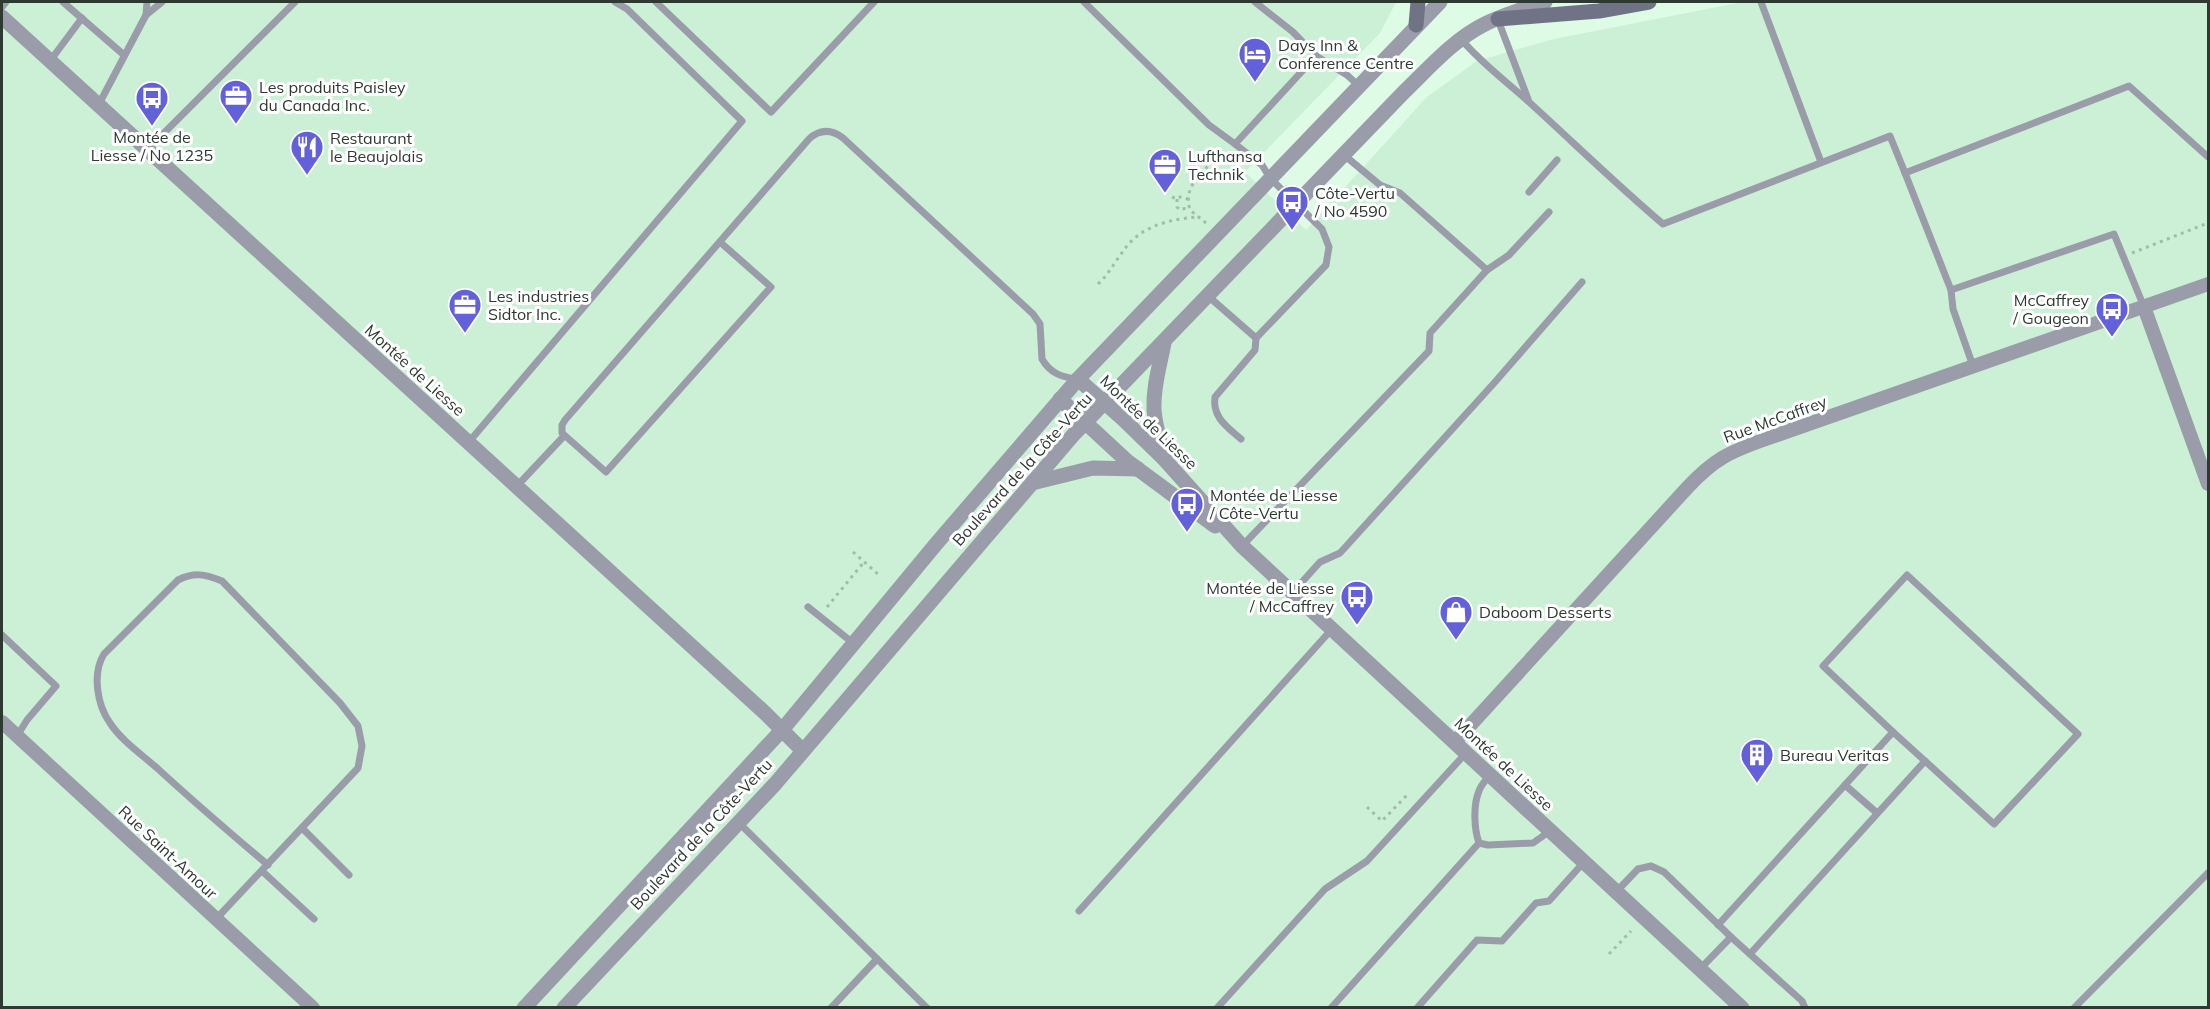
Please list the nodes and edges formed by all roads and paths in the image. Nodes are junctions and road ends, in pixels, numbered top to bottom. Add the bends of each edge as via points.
1 (6, 2) edge
2 (63, 2) edge
3 (147, 2) edge
4 (162, 2) edge
5 (295, 2) edge
6 (615, 2) edge
7 (656, 2) edge
8 (874, 2) edge
9 (1084, 2) edge
10 (1255, 2) edge
11 (1418, 2) edge
12 (1440, 2) edge
13 (1545, 2) edge
14 (1649, 2) edge
15 (1761, 2) edge
16 (2, 7) edge
17 (146, 15) junction
18 (2, 16) edge
19 (82, 18) junction
20 (1498, 18) junction
21 (1416, 25) junction
22 (1461, 39) junction
23 (124, 55) junction
24 (1317, 56) junction
25 (50, 61) junction
26 (1359, 86) junction
27 (1528, 102) junction
28 (98, 105) junction
29 (1235, 144) junction
30 (147, 150) junction
31 (1344, 155) junction
32 (2208, 157) edge
33 (1557, 160) dead end
34 (1821, 162) junction
35 (1209, 165) dead end
36 (1905, 173) junction
37 (1270, 178) junction
38 (1529, 192) dead end
39 (1172, 196) dead end
40 (1177, 199) junction
41 (1188, 199) junction
42 (1297, 203) junction
43 (1189, 207) junction
44 (1549, 212) dead end
45 (1197, 217) junction
46 (2208, 223) edge
47 (1206, 224) dead end
48 (720, 242) junction
49 (2124, 256) junction
50 (1487, 270) junction
51 (1582, 282) dead end
52 (1098, 284) dead end
53 (2208, 284) edge
54 (1951, 290) junction
55 (1208, 296) junction
56 (2144, 307) junction
57 (1256, 338) junction
58 (1165, 341) junction
59 (1973, 366) junction
60 (1059, 377) junction
61 (1078, 379) junction
62 (1060, 399) junction
63 (1105, 403) junction
64 (1085, 423) junction
65 (564, 436) junction
66 (1241, 439) dead end
67 (468, 443) junction
68 (1165, 460) junction
69 (1138, 469) junction
70 (1031, 483) junction
71 (2208, 484) edge
72 (516, 487) junction
73 (1242, 546) junction
74 (853, 552) dead end
75 (864, 562) junction
76 (880, 576) dead end
77 (1293, 592) junction
78 (833, 599) dead end
79 (808, 607) dead end
80 (1332, 628) junction
81 (2, 635) edge
82 (854, 644) junction
83 (2, 722) edge
84 (782, 730) junction
85 (1893, 732) junction
86 (17, 736) junction
87 (1461, 747) junction
88 (803, 751) junction
89 (1925, 760) junction
90 (1490, 775) junction
91 (1845, 785) junction
92 (1407, 795) dead end
93 (1367, 807) dead end
94 (1877, 813) junction
95 (738, 822) junction
96 (302, 828) junction
97 (1550, 831) junction
98 (1479, 843) junction
99 (1584, 862) junction
100 (268, 865) junction
101 (262, 871) junction
102 (2208, 873) edge
103 (349, 875) dead end
104 (1616, 892) junction
105 (1079, 911) dead end
106 (216, 919) junction
107 (314, 919) dead end
108 (1718, 925) junction
109 (1631, 931) dead end
110 (1731, 937) junction
111 (1609, 954) dead end
112 (1750, 954) junction
113 (877, 959) junction
114 (1700, 969) junction
115 (313, 1008) edge
116 (524, 1008) edge
117 (564, 1008) edge
118 (831, 1008) edge
119 (927, 1008) edge
120 (1217, 1008) edge
121 (1331, 1008) edge
122 (1417, 1008) edge
123 (1742, 1008) edge
124 (1805, 1008) edge
125 (2074, 1008) edge

1 - 16 lane
2 - 19 lane
3 - 17 lane
4 - 17 lane
5 - 30 lane
6 - 67 lane via 627,9 742,121
7 - 8 lane via 771,112
9 - 29 lane via 1209,125
10 - 24 lane
11 - 21 main road
12 - 21 street, Boulevard de la Côte-Vertu
13 - 20 street, Boulevard de la Côte-Vertu
14 - 20 main road via 1599,11
15 - 34 lane
17 - 23 lane
18 - 25 street, Montée de Liesse
19 - 23 lane
19 - 25 lane
20 - 22 street, Boulevard de la Côte-Vertu
20 - 27 lane
21 - 26 street, Boulevard de la Côte-Vertu
22 - 27 lane
22 - 31 street, Boulevard de la Côte-Vertu
23 - 28 lane
24 - 26 lane
24 - 29 lane
25 - 28 street, Montée de Liesse
26 - 37 street, Boulevard de la Côte-Vertu
27 - 34 lane via 1663,224
28 - 30 street, Montée de Liesse
29 - 37 lane via 1262,165
30 - 67 street, Montée de Liesse
31 - 42 street, Boulevard de la Côte-Vertu
31 - 50 lane via 1380,185 1400,193
32 - 36 lane via 2129,86
33 - 38 lane
34 - 36 lane via 1890,136
35 - 41 path via 1191,185
36 - 54 lane
37 - 42 lane
37 - 61 street, Boulevard de la Côte-Vertu
39 - 40 path
40 - 41 path
40 - 43 path via 1180,210
41 - 43 path
42 - 55 street, Boulevard de la Côte-Vertu
42 - 57 lane via 1322,228 1329,247 1326,265
43 - 45 path
44 - 50 lane via 1509,255
45 - 47 path
45 - 52 path via 1166,221 1137,236
46 - 49 path
48 - 60 lane via 809,139 819,132 833,132 1038,319 1042,359
48 - 65 lane via 565,420 561,430
48 - 65 lane via 771,286 606,472
49 - 54 lane via 2114,234
49 - 56 lane
50 - 73 lane via 1430,333 1429,351
51 - 77 lane via 1340,553 1320,562
53 - 56 street, Rue McCaffrey
54 - 59 lane via 1953,309
55 - 57 lane
55 - 58 street, Boulevard de la Côte-Vertu
56 - 59 street, Rue McCaffrey
56 - 71 street
57 - 66 lane via 1255,350 1215,397 1216,413
58 - 63 street, Boulevard de la Côte-Vertu
58 - 68 street via 1154,400
59 - 87 street, Rue McCaffrey via 1736,449 1717,460 1687,488
60 - 61 lane
60 - 62 lane
61 - 62 street, Boulevard de la Côte-Vertu
61 - 63 street, Montée de Liesse
62 - 64 street, Montée de Liesse
62 - 82 street, Boulevard de la Côte-Vertu
63 - 64 street, Boulevard de la Côte-Vertu
63 - 68 street, Montée de Liesse
64 - 69 street, Montée de Liesse
64 - 70 street, Boulevard de la Côte-Vertu
65 - 72 lane
67 - 72 street, Montée de Liesse
68 - 73 street, Montée de Liesse
69 - 70 street via 1093,468
69 - 73 street, Montée de Liesse
70 - 88 street, Boulevard de la Côte-Vertu
72 - 84 street, Montée de Liesse
73 - 77 street, Montée de Liesse
74 - 75 path
75 - 76 path
75 - 78 path
77 - 80 street, Montée de Liesse
79 - 82 lane
80 - 87 street, Montée de Liesse
80 - 105 lane
81 - 86 lane via 56,686
82 - 84 street, Boulevard de la Côte-Vertu
83 - 86 street, Rue Saint-Amour
84 - 88 street, Montée de Liesse
84 - 116 street, Boulevard de la Côte-Vertu
85 - 89 lane
85 - 89 lane via 1822,666 1907,575 2078,734 1994,824
85 - 91 lane
86 - 106 street, Rue Saint-Amour
87 - 90 street, Montée de Liesse
87 - 120 lane via 1367,861 1325,889
88 - 95 street, Boulevard de la Côte-Vertu
89 - 94 lane
90 - 97 street, Montée de Liesse
90 - 98 lane via 1477,799
91 - 94 lane
91 - 108 lane
92 - 93 path via 1382,821
94 - 112 lane
95 - 113 lane
95 - 117 street, Boulevard de la Côte-Vertu
96 - 100 lane
96 - 100 lane via 358,768 362,746 358,726 222,581 207,574 190,574 178,580 104,654 98,664 100,706 110,724 134,748
96 - 103 lane
97 - 98 lane via 1533,843
97 - 99 street, Montée de Liesse
98 - 121 lane
99 - 104 street, Montée de Liesse
99 - 122 lane via 1549,901 1536,903 1502,941 1477,940
100 - 101 lane
101 - 106 lane
101 - 107 lane
102 - 125 lane
104 - 108 lane via 1638,869 1651,866 1664,872
104 - 114 street, Montée de Liesse
106 - 115 street, Rue Saint-Amour
108 - 110 lane
109 - 111 path
110 - 112 lane
110 - 114 lane
112 - 124 lane
113 - 118 lane
113 - 119 lane
114 - 123 street, Montée de Liesse

